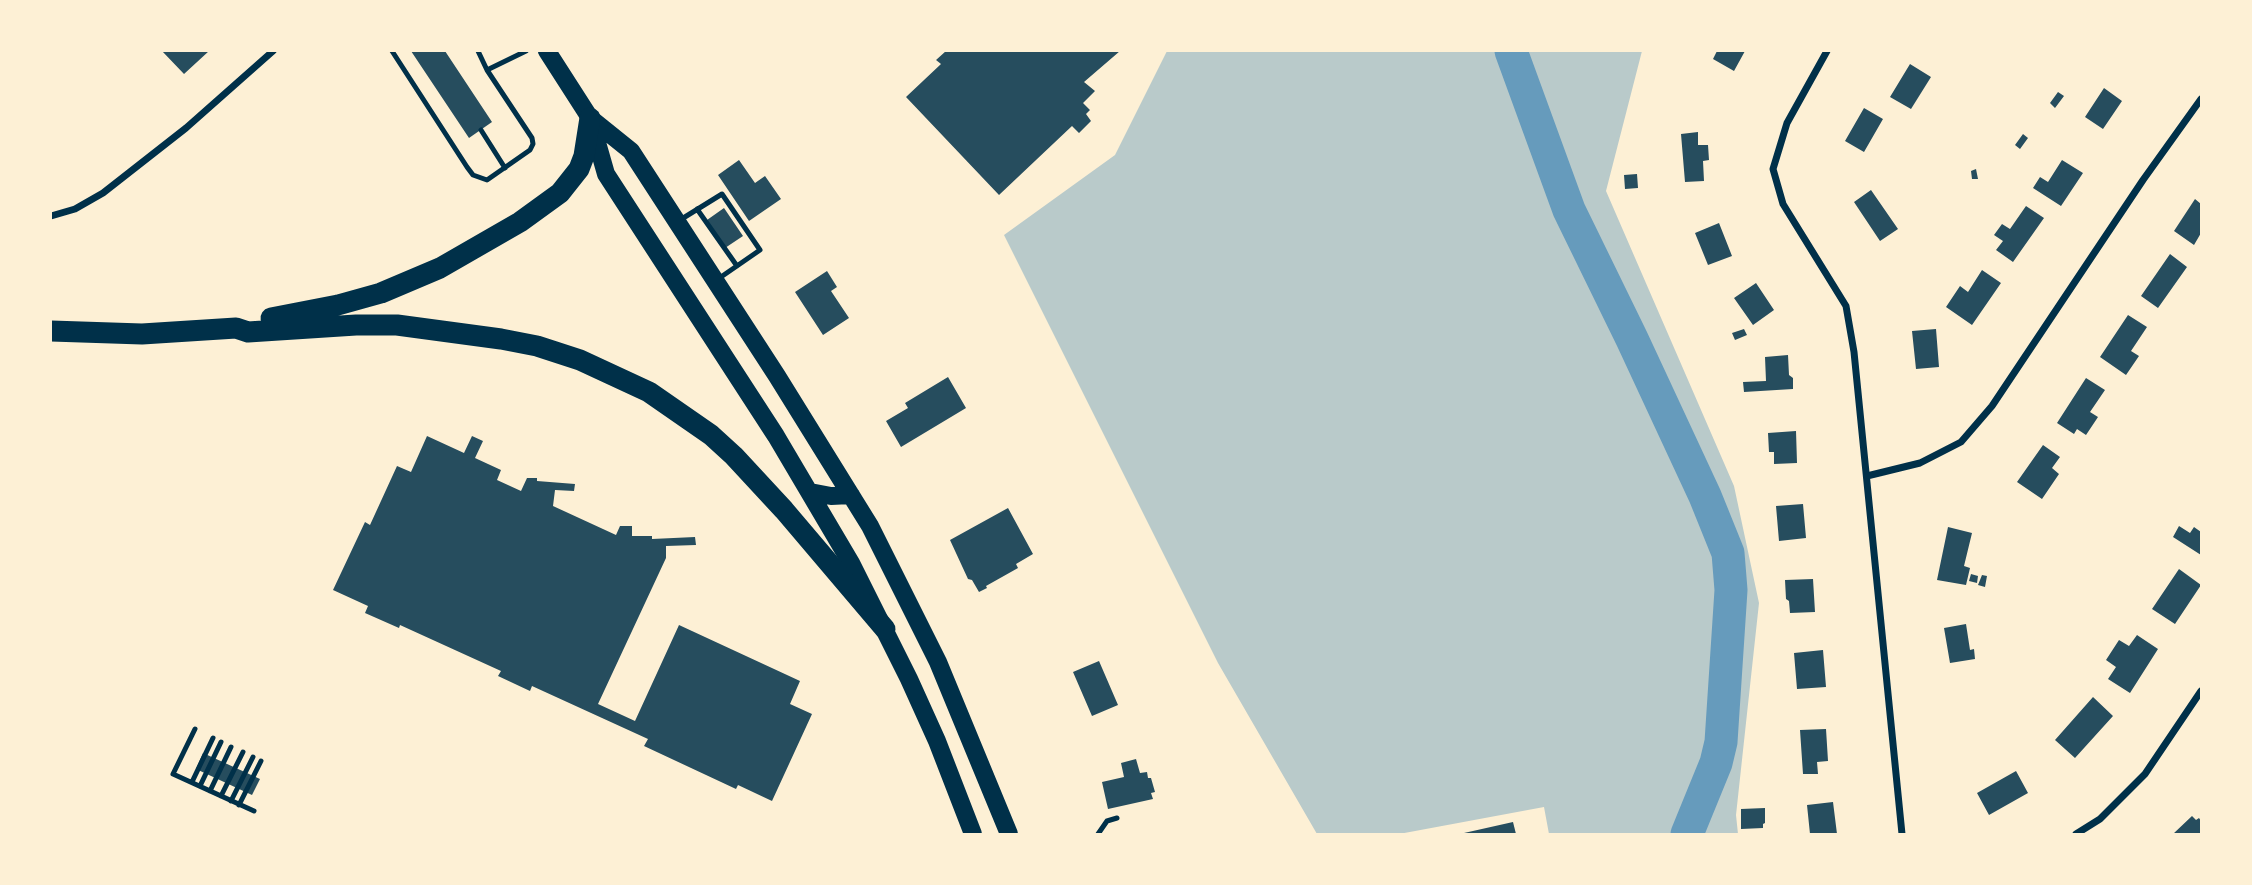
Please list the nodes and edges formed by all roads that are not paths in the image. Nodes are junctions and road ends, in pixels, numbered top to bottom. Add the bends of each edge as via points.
1 (273, 51) edge
2 (392, 51) edge
3 (478, 51) edge
4 (526, 51) edge
5 (547, 51) edge
6 (1827, 51) edge
7 (487, 70) junction
8 (2201, 99) edge
9 (590, 118) junction
10 (481, 130) dead end
11 (505, 169) junction
12 (653, 186) junction
13 (619, 195) junction
14 (697, 209) junction
15 (51, 216) edge
16 (677, 222) junction
17 (737, 266) junction
18 (715, 281) junction
19 (236, 328) junction
20 (51, 331) edge
21 (1867, 476) junction
22 (810, 492) junction
23 (851, 495) junction
24 (885, 629) junction
25 (2201, 691) edge
26 (195, 729) dead end
27 (213, 738) dead end
28 (221, 742) dead end
29 (231, 747) dead end
30 (243, 752) dead end
31 (253, 757) dead end
32 (261, 761) dead end
33 (192, 782) junction
34 (200, 786) junction
35 (210, 790) junction
36 (221, 796) junction
37 (231, 801) junction
38 (239, 805) junction
39 (254, 811) dead end
40 (1117, 818) dead end
41 (973, 834) edge
42 (1009, 834) edge
43 (1098, 834) edge
44 (1902, 834) edge
45 (2077, 834) edge

1 - 15 street via 103,193
2 - 11 lane via 473,175 487,180
3 - 7 lane
4 - 7 lane
5 - 9 main road
6 - 21 street via 1787,123 1773,169 1783,205 1846,306
7 - 11 lane via 533,144
8 - 21 street via 1992,406 1961,442 1920,463
9 - 12 main road via 631,151
9 - 13 main road via 606,174
9 - 19 highway via 584,156 570,183 482,245 381,293
10 - 11 lane
12 - 13 main road
12 - 16 main road
13 - 22 main road
14 - 16 lane
14 - 17 lane
14 - 17 lane via 722,194 760,250
16 - 18 main road
17 - 18 lane
18 - 23 main road
19 - 20 highway via 142,334
19 - 24 highway via 248,332 376,324 443,330 537,346 608,371 676,409 734,456
21 - 44 street
22 - 23 main road
22 - 24 main road
23 - 42 main road via 938,662
24 - 41 main road via 937,741
25 - 45 street via 2145,774 2100,819
26 - 33 lane via 173,774
27 - 33 lane
28 - 34 lane
29 - 35 lane
30 - 36 lane
31 - 37 lane
32 - 38 lane
33 - 34 lane
34 - 35 lane
35 - 36 lane
36 - 37 lane
37 - 38 lane
38 - 39 lane
40 - 43 lane via 1107,821

